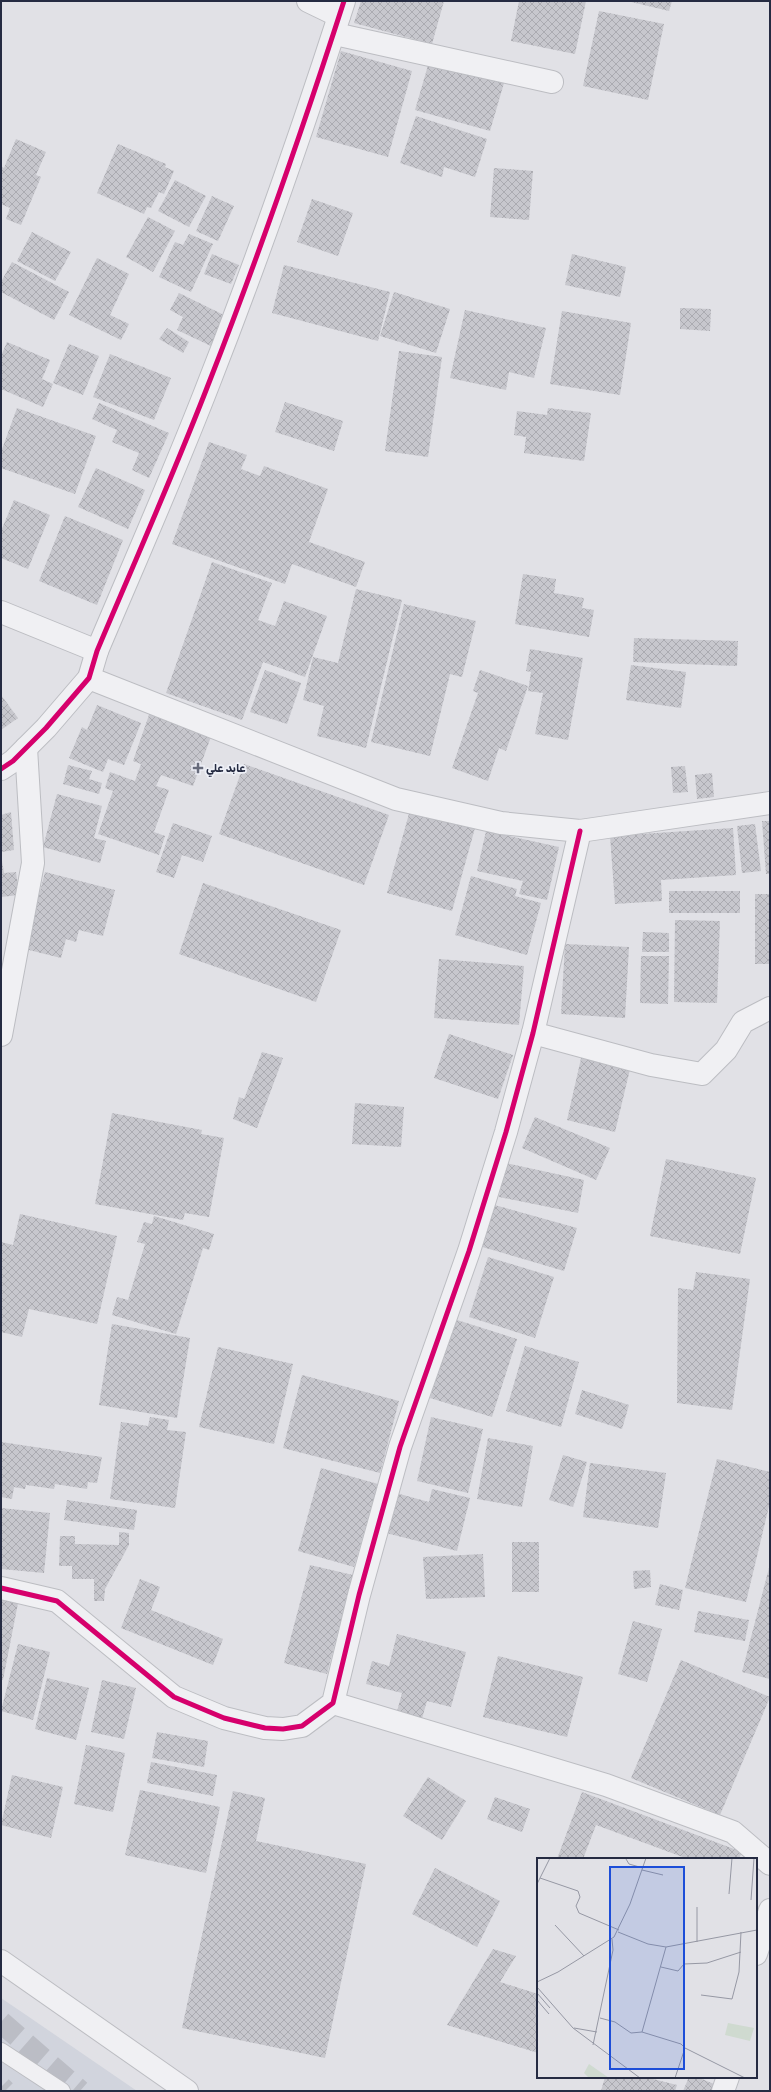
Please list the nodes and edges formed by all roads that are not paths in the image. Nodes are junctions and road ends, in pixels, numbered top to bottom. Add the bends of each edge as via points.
1 (308, 1) edge
2 (339, 17) edge
3 (552, 82) dead end
4 (1, 612) edge
5 (97, 651) junction
6 (89, 678) junction
7 (26, 748) junction
8 (1, 769) edge
9 (770, 803) edge
10 (580, 831) junction
11 (770, 1008) edge
12 (533, 1033) junction
13 (1, 1035) edge
14 (1, 1588) edge
15 (333, 1703) junction
16 (770, 1864) edge
17 (770, 1910) edge
18 (757, 1951) edge
19 (1, 1961) edge
20 (1, 2051) edge
21 (728, 2078) edge
22 (62, 2091) edge
23 (188, 2091) edge
24 (723, 2091) edge

1 - 2 street
2 - 3 street
2 - 5 street via 290,163 210,381
4 - 5 street
5 - 6 street
6 - 7 street
6 - 10 street via 396,798 501,823
7 - 8 street
7 - 13 street via 33,863
9 - 10 street
10 - 12 street
11 - 12 street via 743,1022 726,1050 702,1074 651,1066
12 - 15 street via 469,1251 400,1447 359,1595
14 - 15 street via 57,1602 174,1697 224,1718 266,1728 283,1729 302,1726
15 - 16 street via 613,1787 733,1832
17 - 18 street
19 - 23 street
20 - 22 lane
21 - 24 street

